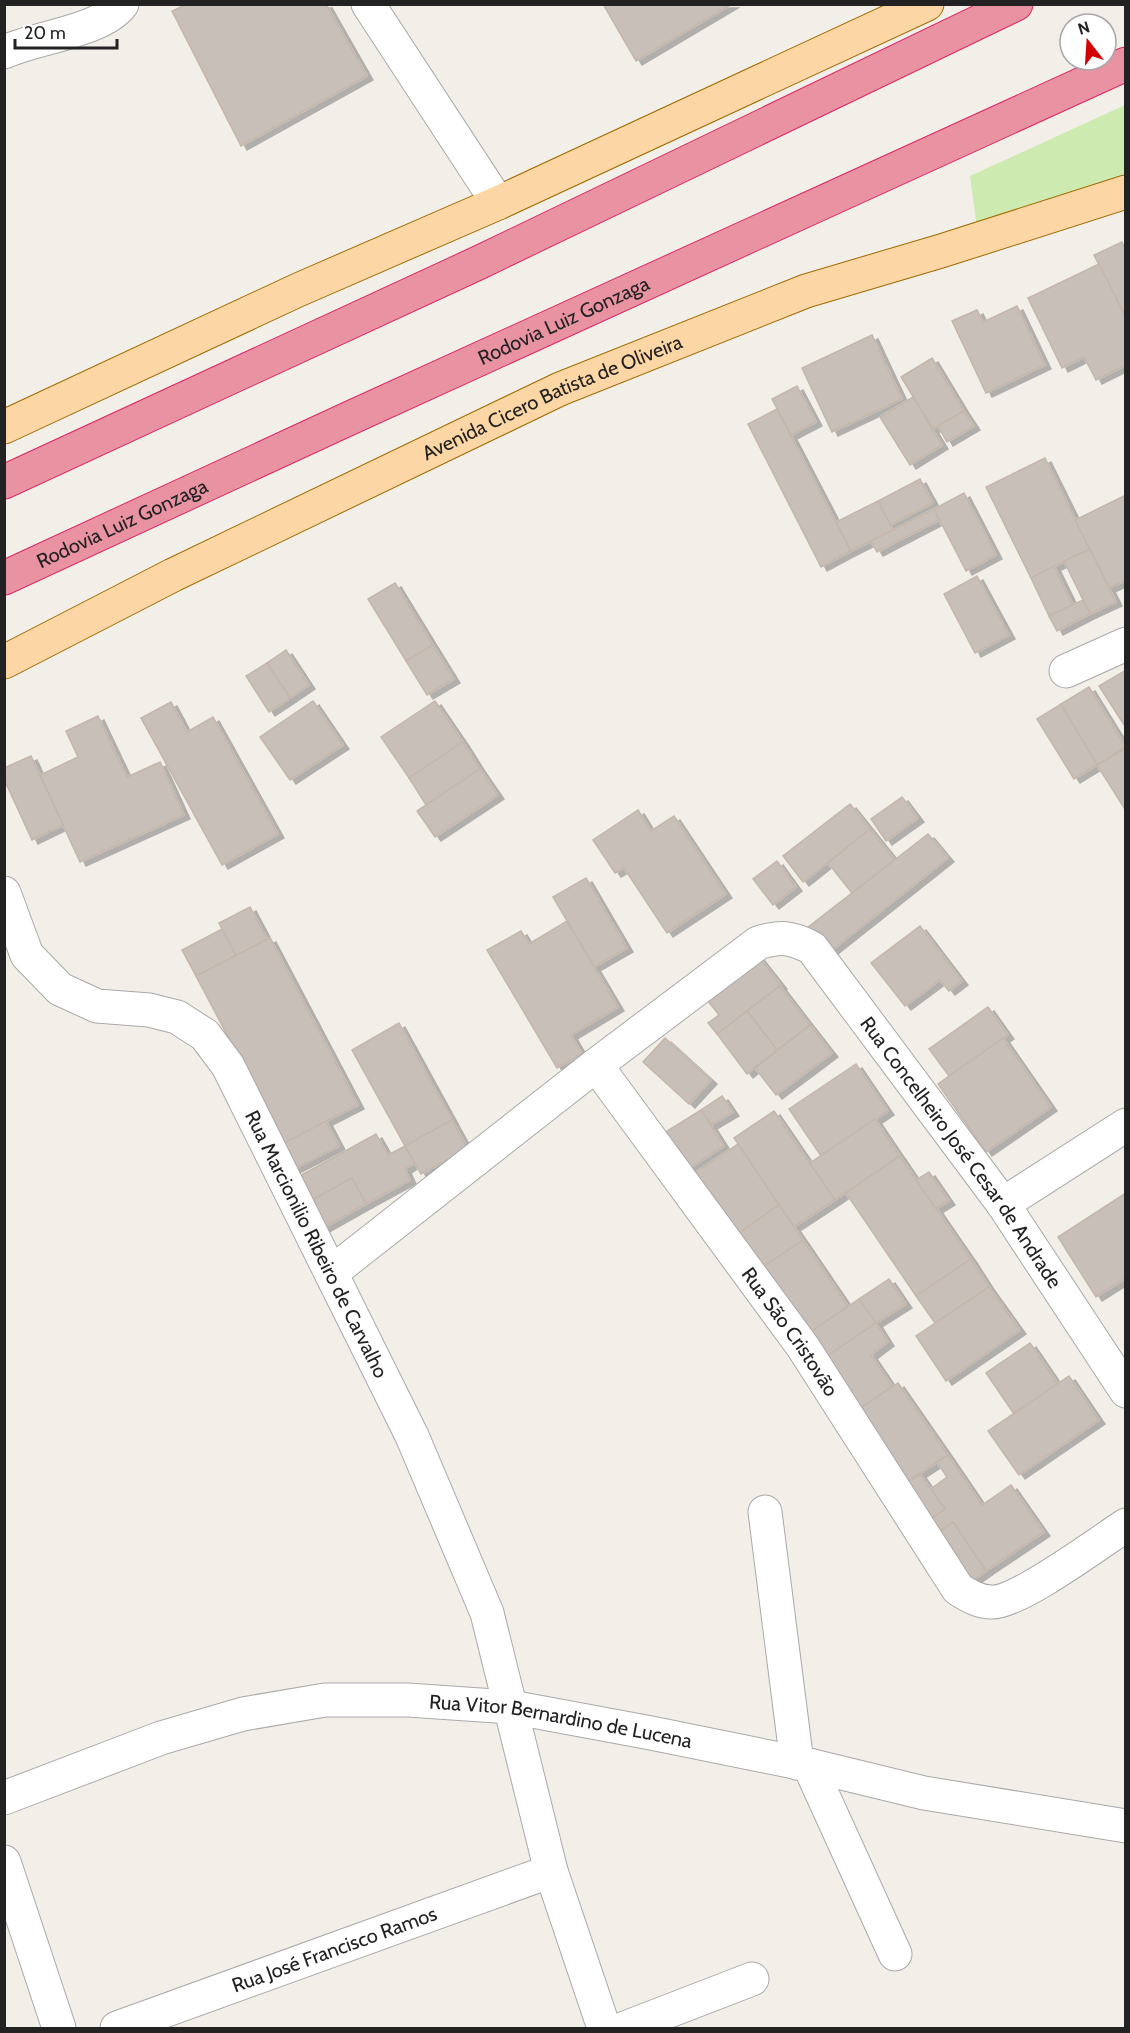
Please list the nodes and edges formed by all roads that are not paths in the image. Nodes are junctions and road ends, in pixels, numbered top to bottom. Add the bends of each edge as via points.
1 (122, 4) edge
2 (368, 4) edge
3 (927, 4) edge
4 (1016, 4) edge
5 (4, 52) edge
6 (1125, 63) edge
7 (1125, 192) edge
8 (498, 203) junction
9 (4, 427) edge
10 (4, 482) edge
11 (4, 578) edge
12 (1125, 644) edge
13 (4, 662) edge
14 (1066, 671) dead end
15 (4, 893) edge
16 (596, 1065) junction
17 (1125, 1125) edge
18 (1003, 1204) junction
19 (330, 1273) junction
20 (1125, 1391) edge
21 (765, 1512) dead end
22 (1125, 1525) edge
23 (511, 1707) junction
24 (803, 1764) junction
25 (4, 1798) edge
26 (1125, 1826) edge
27 (4, 1862) edge
28 (551, 1871) junction
29 (895, 1954) dead end
30 (752, 1979) dead end
31 (59, 2028) edge
32 (117, 2028) edge
33 (604, 2028) edge
34 (625, 2028) edge

1 - 5 street via 116,13 99,22
2 - 8 street
3 - 8 main road
4 - 10 highway via 478,263
6 - 11 highway, Rodovia Luiz Gonzaga
7 - 13 main road, Avenida Cicero Batista de Oliveira via 806,291 560,389 173,575
8 - 9 main road via 298,290
12 - 14 street
15 - 19 street, Rua Marcionilio Ribeiro de Carvalho via 27,955 60,989 97,1006 149,1010 177,1017 205,1035 228,1066
16 - 18 street, Rua Concelheiro José Cesar de Andrade via 758,943 776,938 795,939 812,948
16 - 19 street
16 - 22 street, Rua São Cristovão via 803,1347 958,1589 976,1600 994,1603 1017,1596
17 - 18 street
18 - 20 street, Rua Concelheiro José Cesar de Andrade
19 - 23 street, Rua Marcionilio Ribeiro de Carvalho via 412,1436 457,1540 487,1613
21 - 24 street
23 - 24 street, Rua Vitor Bernardino de Lucena
23 - 25 street, Rua Vitor Bernardino de Lucena via 408,1700 325,1700 243,1714 161,1738
23 - 28 street, Rua Marcionilio Ribeiro de Carvalho
24 - 26 street, Rua Vitor Bernardino de Lucena via 924,1793
24 - 29 street
27 - 31 street
28 - 32 street, Rua José Francisco Ramos
28 - 33 street, Rua Marcionilio Ribeiro de Carvalho
30 - 34 street

